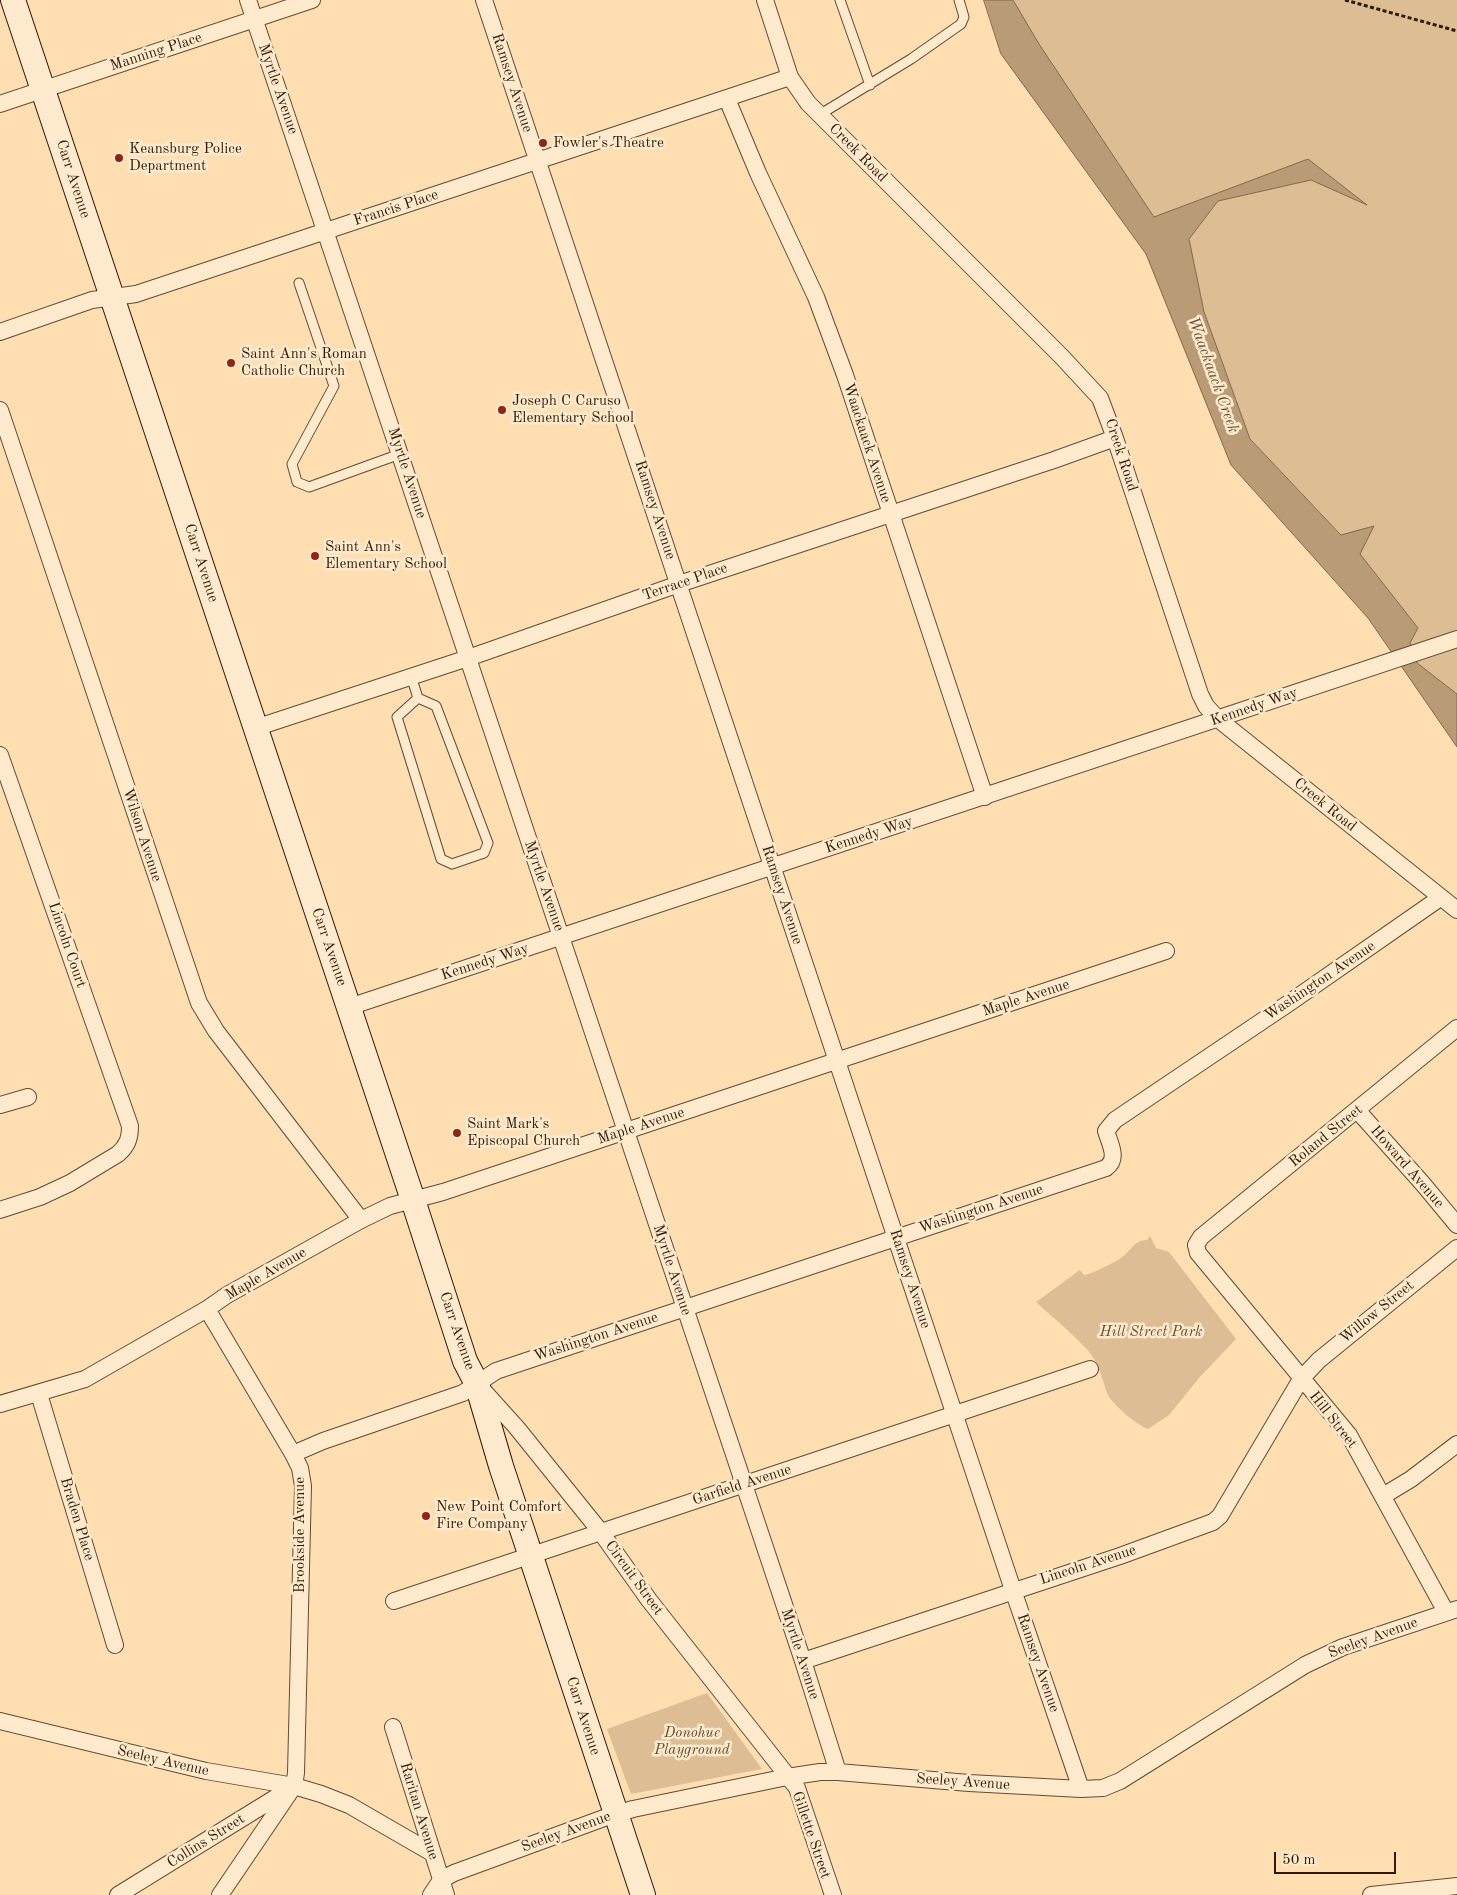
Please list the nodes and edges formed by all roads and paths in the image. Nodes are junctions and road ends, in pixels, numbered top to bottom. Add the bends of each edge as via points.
1 (13, 0) edge
2 (248, 0) edge
3 (312, 0) edge
4 (484, 0) edge
5 (764, 0) edge
6 (840, 0) edge
7 (959, 0) edge
8 (1345, 0) edge
9 (254, 20) junction
10 (1457, 31) edge
11 (790, 77) junction
12 (870, 85) junction
13 (43, 90) junction
14 (727, 99) junction
15 (0, 104) edge
16 (819, 115) junction
17 (538, 160) junction
18 (326, 231) junction
19 (299, 282) dead end
20 (112, 298) junction
21 (0, 332) edge
22 (0, 410) edge
23 (1115, 438) junction
24 (400, 454) junction
25 (891, 514) junction
26 (679, 584) junction
27 (1457, 639) edge
28 (468, 658) junction
29 (411, 676) junction
30 (418, 698) junction
31 (1218, 719) junction
32 (255, 728) junction
33 (0, 755) edge
34 (985, 797) junction
35 (773, 867) junction
36 (1440, 898) junction
37 (1457, 910) edge
38 (561, 937) junction
39 (1166, 950) dead end
40 (349, 1007) junction
41 (1457, 1028) edge
42 (837, 1060) junction
43 (28, 1098) dead end
44 (0, 1105) edge
45 (1357, 1110) junction
46 (626, 1131) junction
47 (414, 1200) junction
48 (0, 1210) edge
49 (361, 1220) junction
50 (1457, 1225) edge
51 (896, 1237) junction
52 (1196, 1245) joint
53 (1457, 1248) edge
54 (684, 1308) junction
55 (207, 1309) junction
56 (1090, 1369) dead end
57 (1301, 1379) junction
58 (477, 1384) junction
59 (39, 1394) junction
60 (0, 1404) edge
61 (955, 1414) junction
62 (1457, 1444) edge
63 (293, 1454) junction
64 (743, 1484) junction
65 (1383, 1496) junction
66 (600, 1532) junction
67 (531, 1555) junction
68 (1013, 1590) junction
69 (394, 1601) dead end
70 (1452, 1611) edge
71 (115, 1645) dead end
72 (803, 1661) junction
73 (0, 1722) edge
74 (393, 1727) dead end
75 (838, 1772) junction
76 (787, 1777) junction
77 (294, 1786) junction
78 (1081, 1789) junction
79 (615, 1814) junction
80 (432, 1853) junction
81 (1457, 1886) edge
82 (443, 1888) edge
83 (118, 1895) edge
84 (220, 1895) edge
85 (431, 1895) edge
86 (643, 1895) edge
87 (833, 1895) edge
88 (1371, 1895) edge

1 - 13 street, Carr Avenue
2 - 9 street, Myrtle Avenue
3 - 9 street, Manning Place
4 - 17 street, Ramsey Avenue
5 - 11 street, Creek Road
6 - 12 lane
7 - 12 lane via 964,17 961,24
8 - 10 path
9 - 13 street, Manning Place
9 - 18 street, Myrtle Avenue
11 - 14 street, Francis Place
11 - 16 street, Creek Road
12 - 16 lane
13 - 15 street, Manning Place
13 - 20 street, Carr Avenue
14 - 17 street, Francis Place
14 - 25 street, Waackaack Avenue via 816,297
16 - 23 street, Creek Road via 1094,391 1105,408
17 - 18 street, Francis Place
17 - 26 street, Ramsey Avenue
18 - 20 street, Francis Place via 136,294
18 - 24 street, Myrtle Avenue
19 - 24 lane via 334,386 292,464 298,482 309,487
20 - 21 street, Francis Place via 92,300
20 - 32 street, Carr Avenue
22 - 49 street, Wilson Avenue via 199,1003 216,1031
23 - 25 street, Terrace Place
23 - 31 street, Creek Road via 1200,694
24 - 28 street, Myrtle Avenue
25 - 26 street, Terrace Place
25 - 34 street, Waackaack Avenue
26 - 28 street, Terrace Place
26 - 35 street, Ramsey Avenue
27 - 31 street, Kennedy Way
28 - 29 street, Terrace Place
28 - 38 street, Myrtle Avenue
29 - 30 lane
29 - 32 street, Terrace Place
30 - 30 lane via 397,717 441,859 452,864 484,853 488,843 436,706
31 - 34 street, Kennedy Way
31 - 36 street, Creek Road
32 - 40 street, Carr Avenue
33 - 48 street, Lincoln Court via 130,1126 130,1135 118,1154 70,1183
34 - 35 street, Kennedy Way
35 - 38 street, Kennedy Way
35 - 42 street, Ramsey Avenue
36 - 37 street, Creek Road
36 - 51 street, Washington Avenue via 1114,1120 1106,1131 1114,1158 1111,1165
38 - 40 street, Kennedy Way
38 - 46 street, Myrtle Avenue
39 - 42 street, Maple Avenue
40 - 47 street, Carr Avenue
41 - 45 street, Roland Street
42 - 46 street, Maple Avenue
42 - 51 street, Ramsey Avenue
43 - 44 street
45 - 50 street, Howard Avenue
45 - 52 street, Roland Street via 1201,1237
46 - 47 street, Maple Avenue
46 - 54 street, Myrtle Avenue
47 - 49 street, Maple Avenue via 390,1206
47 - 58 street, Carr Avenue via 465,1361
49 - 55 street, Maple Avenue
51 - 54 street, Washington Avenue
51 - 61 street, Ramsey Avenue
52 - 57 street, Hill Street via 1198,1254
53 - 57 street, Willow Street via 1319,1360
54 - 58 street, Washington Avenue via 496,1371
54 - 64 street, Myrtle Avenue
55 - 59 street, Maple Avenue via 94,1375
55 - 63 street, Brookside Avenue
56 - 61 street, Garfield Avenue
57 - 65 street, Hill Street via 1349,1435
57 - 68 street, Lincoln Avenue via 1220,1516 1213,1522
58 - 63 street, Washington Avenue via 463,1393
58 - 66 street, Circuit Street via 517,1428
58 - 67 street, Carr Avenue
59 - 60 street, Maple Avenue
59 - 71 street, Braden Place
61 - 64 street, Garfield Avenue
61 - 68 street, Ramsey Avenue
62 - 65 street
63 - 77 street, Brookside Avenue via 300,1468 303,1486
64 - 66 street, Garfield Avenue
64 - 72 street, Myrtle Avenue
65 - 70 street, Hill Street
66 - 67 street, Garfield Avenue
66 - 76 street, Circuit Street
67 - 69 street, Garfield Avenue
67 - 79 street, Carr Avenue
68 - 72 street, Lincoln Avenue
68 - 78 street, Ramsey Avenue
70 - 78 street, Seeley Avenue via 1343,1647 1305,1666 1120,1781 1103,1788
72 - 75 street, Myrtle Avenue
73 - 77 street, Seeley Avenue via 206,1771
74 - 80 street, Raritan Avenue
75 - 76 street, Seeley Avenue
75 - 78 street, Seeley Avenue
76 - 79 street, Seeley Avenue
76 - 87 street, Gillette Street via 797,1788
77 - 80 street, Seeley Avenue via 339,1800
77 - 83 street, Collins Street
77 - 84 street
79 - 82 street, Seeley Avenue via 454,1873
79 - 86 street, Carr Avenue
80 - 82 street, Raritan Avenue
81 - 88 street
82 - 85 street

